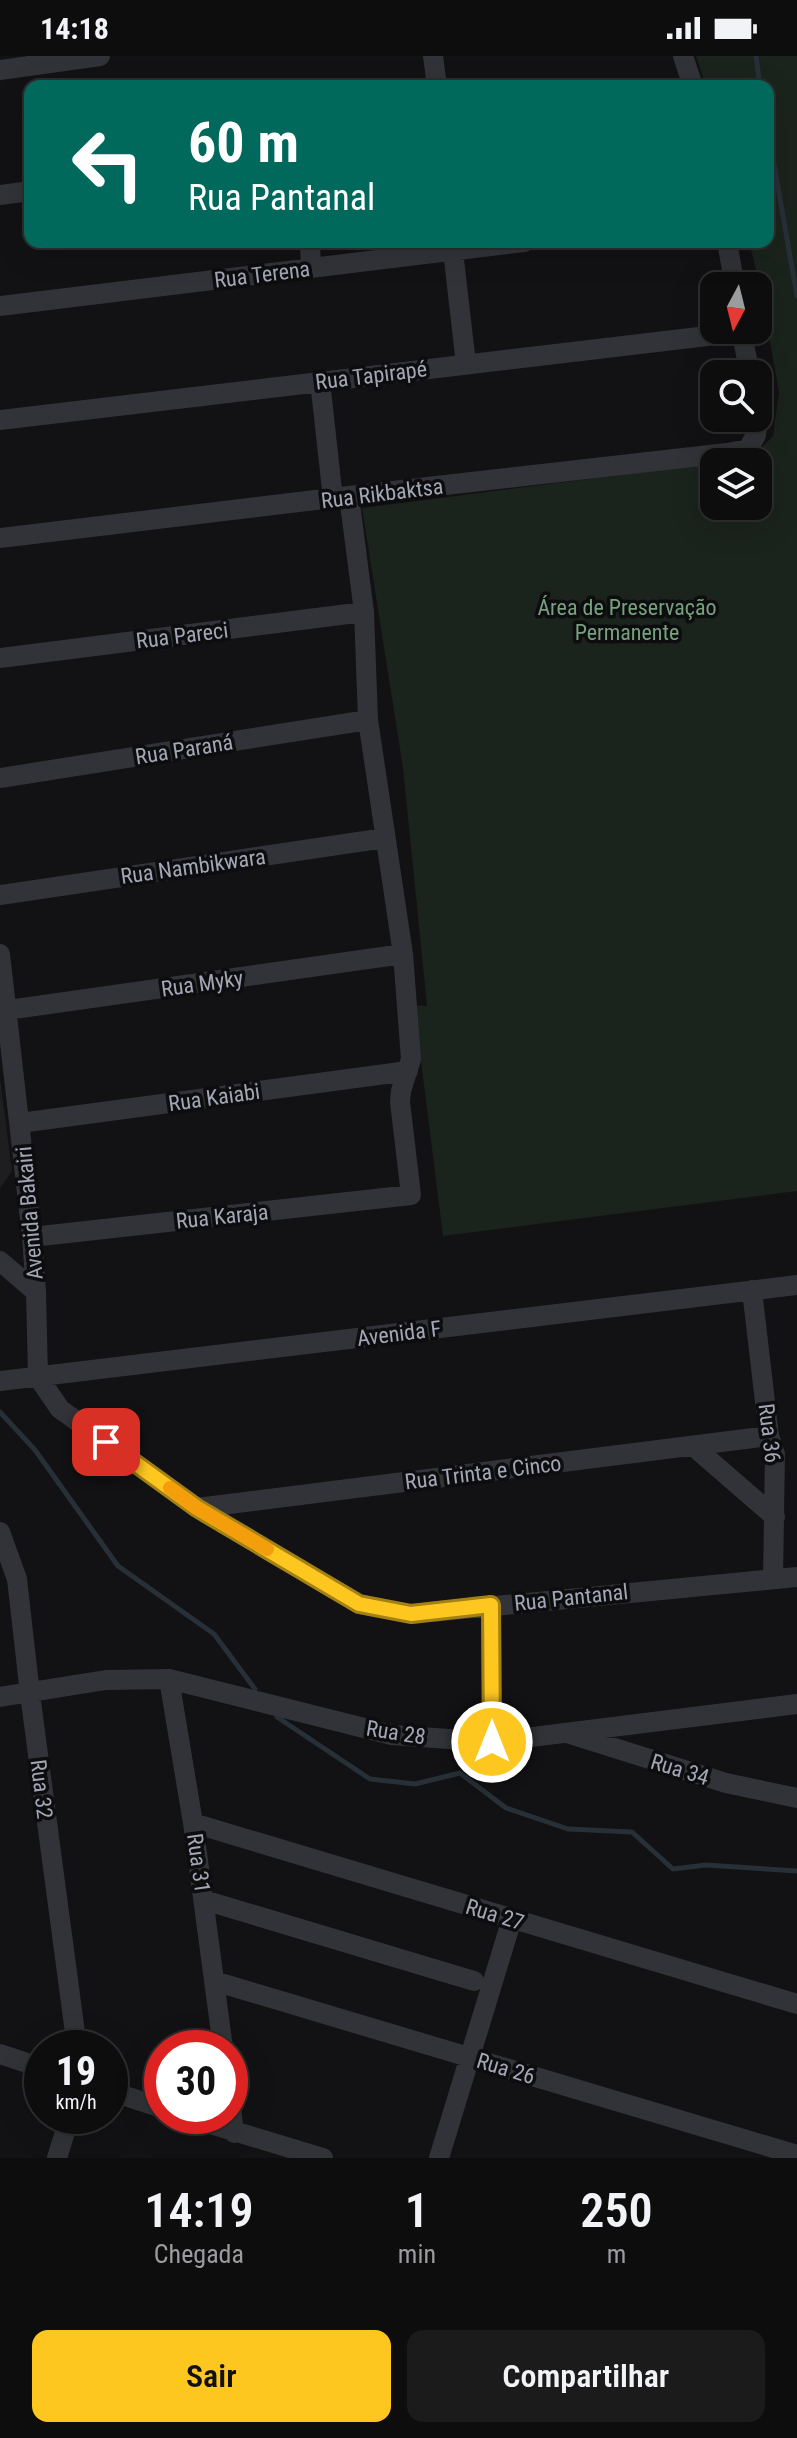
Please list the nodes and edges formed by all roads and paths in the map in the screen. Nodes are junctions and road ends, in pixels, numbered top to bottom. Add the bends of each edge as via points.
1 (100, 56) edge
2 (433, 56) edge
3 (683, 56) edge
4 (0, 70) edge
5 (436, 80) edge
6 (691, 80) edge
7 (24, 192) edge
8 (0, 195) edge
9 (310, 248) edge
10 (477, 248) edge
11 (728, 248) edge
12 (453, 251) junction
13 (311, 268) junction
14 (732, 272) edge
15 (0, 306) edge
16 (700, 336) edge
17 (466, 364) junction
18 (320, 381) junction
19 (0, 420) edge
20 (755, 432) edge
21 (341, 497) junction
22 (0, 538) edge
23 (364, 612) junction
24 (0, 658) edge
25 (368, 720) junction
26 (0, 778) edge
27 (385, 838) junction
28 (0, 895) edge
29 (0, 954) edge
30 (403, 954) junction
31 (2, 1011) edge
32 (408, 1071) junction
33 (20, 1123) junction
34 (32, 1237) junction
35 (0, 1261) edge
36 (797, 1285) edge
37 (752, 1290) junction
38 (36, 1292) junction
39 (38, 1377) junction
40 (0, 1381) edge
41 (769, 1436) junction
42 (693, 1446) junction
43 (197, 1508) junction
44 (775, 1517) junction
45 (0, 1532) edge
46 (797, 1577) edge
47 (773, 1578) junction
48 (491, 1605) junction
49 (169, 1679) junction
50 (30, 1694) junction
51 (0, 1697) edge
52 (797, 1704) edge
53 (565, 1733) junction
54 (492, 1742) junction
55 (797, 1798) edge
56 (193, 1823) junction
57 (204, 1900) junction
58 (512, 1919) junction
59 (214, 1981) junction
60 (474, 1981) dead end
61 (797, 2004) edge
62 (75, 2030) edge
63 (221, 2030) edge
64 (0, 2054) edge
65 (469, 2057) junction
66 (24, 2062) edge
67 (64, 2134) edge
68 (238, 2134) edge
69 (797, 2155) edge
70 (57, 2158) edge
71 (323, 2158) edge
72 (439, 2158) edge

1 - 4 street
2 - 5 street
3 - 6 street
7 - 8 street
9 - 13 street
10 - 12 street, Rua Terena
11 - 14 street
12 - 13 street, Rua Terena
12 - 17 street
13 - 15 street, Rua Terena
16 - 17 street, Rua Tapirapé
17 - 18 street, Rua Tapirapé
18 - 19 street, Rua Tapirapé
18 - 21 street
20 - 21 street, Rua Rikbaktsa via 748,449 727,453
21 - 22 street, Rua Rikbaktsa
21 - 23 street
23 - 24 street, Rua Pareci
23 - 25 street
25 - 26 street, Rua Paraná
25 - 27 street
27 - 28 street, Rua Nambikwara
27 - 30 street
29 - 31 street, Avenida Bakairi
30 - 31 street, Rua Myky
30 - 32 street
31 - 33 street, Avenida Bakairi
32 - 33 street, Rua Kaiabi
32 - 34 street, Rua Karaja via 400,1102 411,1195
33 - 34 street, Avenida Bakairi
34 - 38 street, Avenida Bakairi
35 - 38 street
36 - 37 street, Avenida F
37 - 39 street, Avenida F
37 - 41 street, Rua 36
38 - 39 street, Avenida Bakairi
39 - 40 street, Avenida F
39 - 43 street, Rua Pantanal via 60,1409
41 - 42 street, Rua Trinta e Cinco
41 - 44 street, Rua 36 via 775,1454
42 - 43 street, Rua Trinta e Cinco
42 - 44 street
43 - 48 street, Rua Pantanal via 359,1604 411,1614
44 - 47 street, Rua 36
45 - 50 street, Rua 32 via 17,1579
46 - 47 street, Rua Pantanal
47 - 48 street, Rua Pantanal
48 - 54 street
49 - 50 street, Rua 28 via 106,1680
49 - 54 street, Rua 28 via 392,1735
49 - 56 street, Rua 31
50 - 51 street, Rua 28
50 - 62 street, Rua 32
52 - 53 street, Rua 28
53 - 54 street, Rua 28
53 - 55 street, Rua 34 via 726,1783
56 - 57 street, Rua 31
56 - 58 street, Rua 27
57 - 59 street, Rua 31
57 - 60 street
58 - 61 street, Rua 27
58 - 65 street
59 - 63 street, Rua 31
59 - 65 street, Rua 26
64 - 66 street
65 - 69 street, Rua 26
65 - 72 street
67 - 70 street
68 - 71 street

